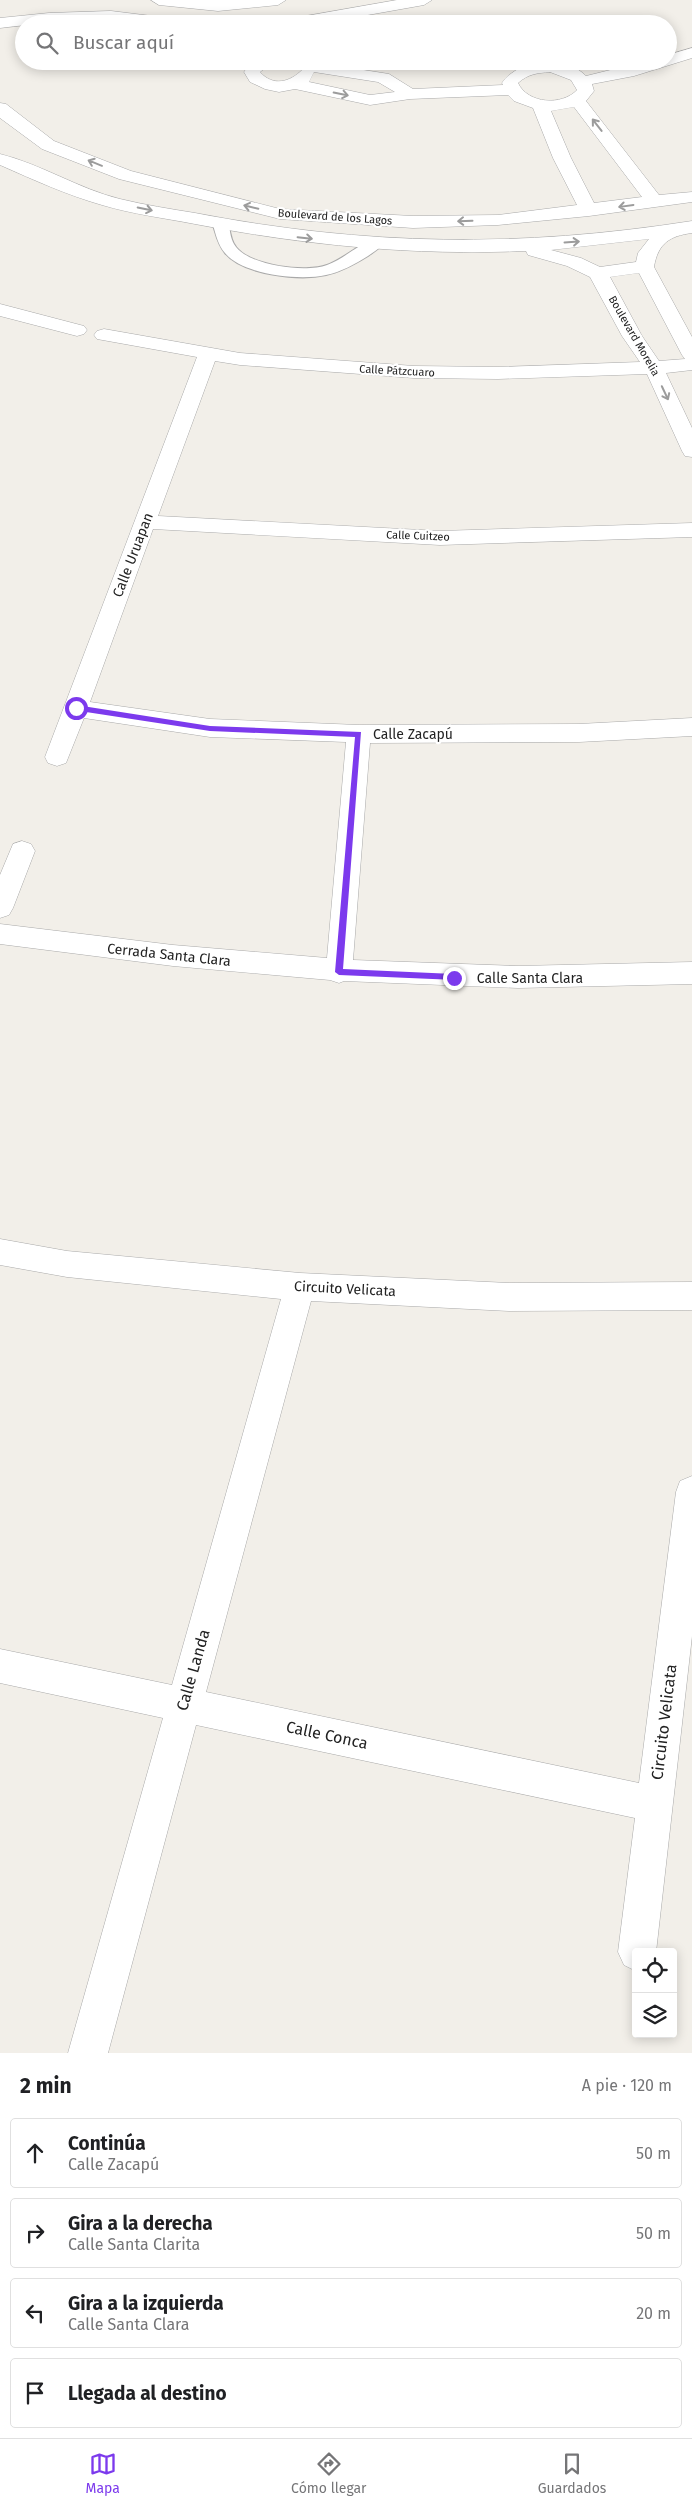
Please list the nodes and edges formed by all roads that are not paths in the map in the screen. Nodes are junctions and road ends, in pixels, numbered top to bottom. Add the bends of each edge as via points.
1 (54, 0) edge
2 (159, 0) edge
3 (278, 0) edge
4 (424, 0) edge
5 (49, 15) edge
6 (340, 15) edge
7 (15, 21) edge
8 (0, 23) edge
9 (692, 53) edge
10 (677, 57) edge
11 (253, 70) edge
12 (307, 70) edge
13 (336, 70) edge
14 (526, 70) edge
15 (565, 70) edge
16 (635, 70) edge
17 (584, 81) junction
18 (293, 84) junction
19 (512, 90) junction
20 (410, 94) junction
21 (577, 100) junction
22 (540, 104) junction
23 (0, 108) edge
24 (0, 159) edge
25 (34, 173) junction
26 (0, 179) edge
27 (692, 197) edge
28 (655, 202) junction
29 (589, 211) junction
30 (280, 214) junction
31 (221, 225) junction
32 (692, 227) edge
33 (666, 232) junction
34 (271, 234) junction
35 (375, 244) junction
36 (515, 246) junction
37 (645, 268) junction
38 (598, 274) junction
39 (0, 310) edge
40 (78, 330) dead end
41 (104, 335) dead end
42 (208, 354) junction
43 (692, 355) edge
44 (692, 364) edge
45 (654, 368) junction
46 (692, 451) edge
47 (145, 522) junction
48 (692, 530) edge
49 (76, 708) junction
50 (692, 727) edge
51 (359, 734) junction
52 (57, 757) dead end
53 (22, 850) dead end
54 (0, 908) edge
55 (0, 934) edge
56 (339, 972) junction
57 (692, 973) edge
58 (0, 1252) edge
59 (300, 1287) junction
60 (692, 1296) edge
61 (692, 1492) edge
62 (0, 1666) edge
63 (184, 1705) junction
64 (655, 1804) junction
65 (637, 1948) edge
66 (88, 2053) edge

1 - 5 street
2 - 3 street via 218,6
4 - 6 street
7 - 8 street
9 - 10 street
11 - 18 street via 255,79 265,84
12 - 18 street via 307,76
13 - 20 street via 383,78
14 - 19 street via 514,76 510,83
15 - 17 street
16 - 17 street
17 - 21 street via 586,91
18 -> 20 street via 370,100
19 - 20 street
19 - 22 street via 522,99
21 - 22 street via 560,105
28 -> 21 street
22 - 29 street
30 -> 23 street, Boulevard de los Lagos via 125,175 48,144
24 - 25 street, Boulevard de los Lagos
25 - 26 street
25 -> 31 street, Boulevard de los Lagos via 109,201
27 - 28 street, Boulevard de los Lagos
28 -> 29 street, Boulevard de los Lagos
29 -> 30 street, Boulevard de los Lagos via 498,220 413,222
30 - 34 street
31 - 34 street, Boulevard de los Lagos
31 - 35 lane via 228,249 237,258 253,265 308,273 349,262
32 - 33 street, Boulevard de los Lagos
36 -> 33 street, Boulevard de los Lagos
33 - 37 street via 647,253
34 -> 35 street, Boulevard de los Lagos
35 - 36 street, Boulevard de los Lagos
36 - 38 street via 574,262
37 - 38 street
37 - 43 street
38 - 45 street, Boulevard Morelia via 632,336
39 - 40 street
41 - 42 street, Calle Pátzcuaro
42 - 45 street, Calle Pátzcuaro via 315,366 414,372 498,374
42 - 47 street, Calle Uruapan
44 - 45 street, Calle Pátzcuaro
45 -> 46 street, Boulevard Morelia
47 - 48 street, Calle Cuitzeo via 440,538
47 - 49 street, Calle Uruapan
49 - 51 street, Calle Zacapú via 210,728
49 - 52 street, Calle Uruapan
50 - 51 street, Calle Zacapú via 578,733
51 - 56 street
53 - 54 street
55 - 56 street, Cerrada Santa Clara via 136,952
56 - 57 street, Calle Santa Clara via 454,978 613,978
58 - 59 street, Circuito Velicata via 67,1264
59 - 60 street, Circuito Velicata via 509,1297
59 - 63 street, Calle Landa
61 - 64 street, Circuito Velicata
62 - 63 street, Calle Conca
63 - 64 street, Calle Conca
63 - 66 street, Calle Landa
64 - 65 street, Circuito Velicata

